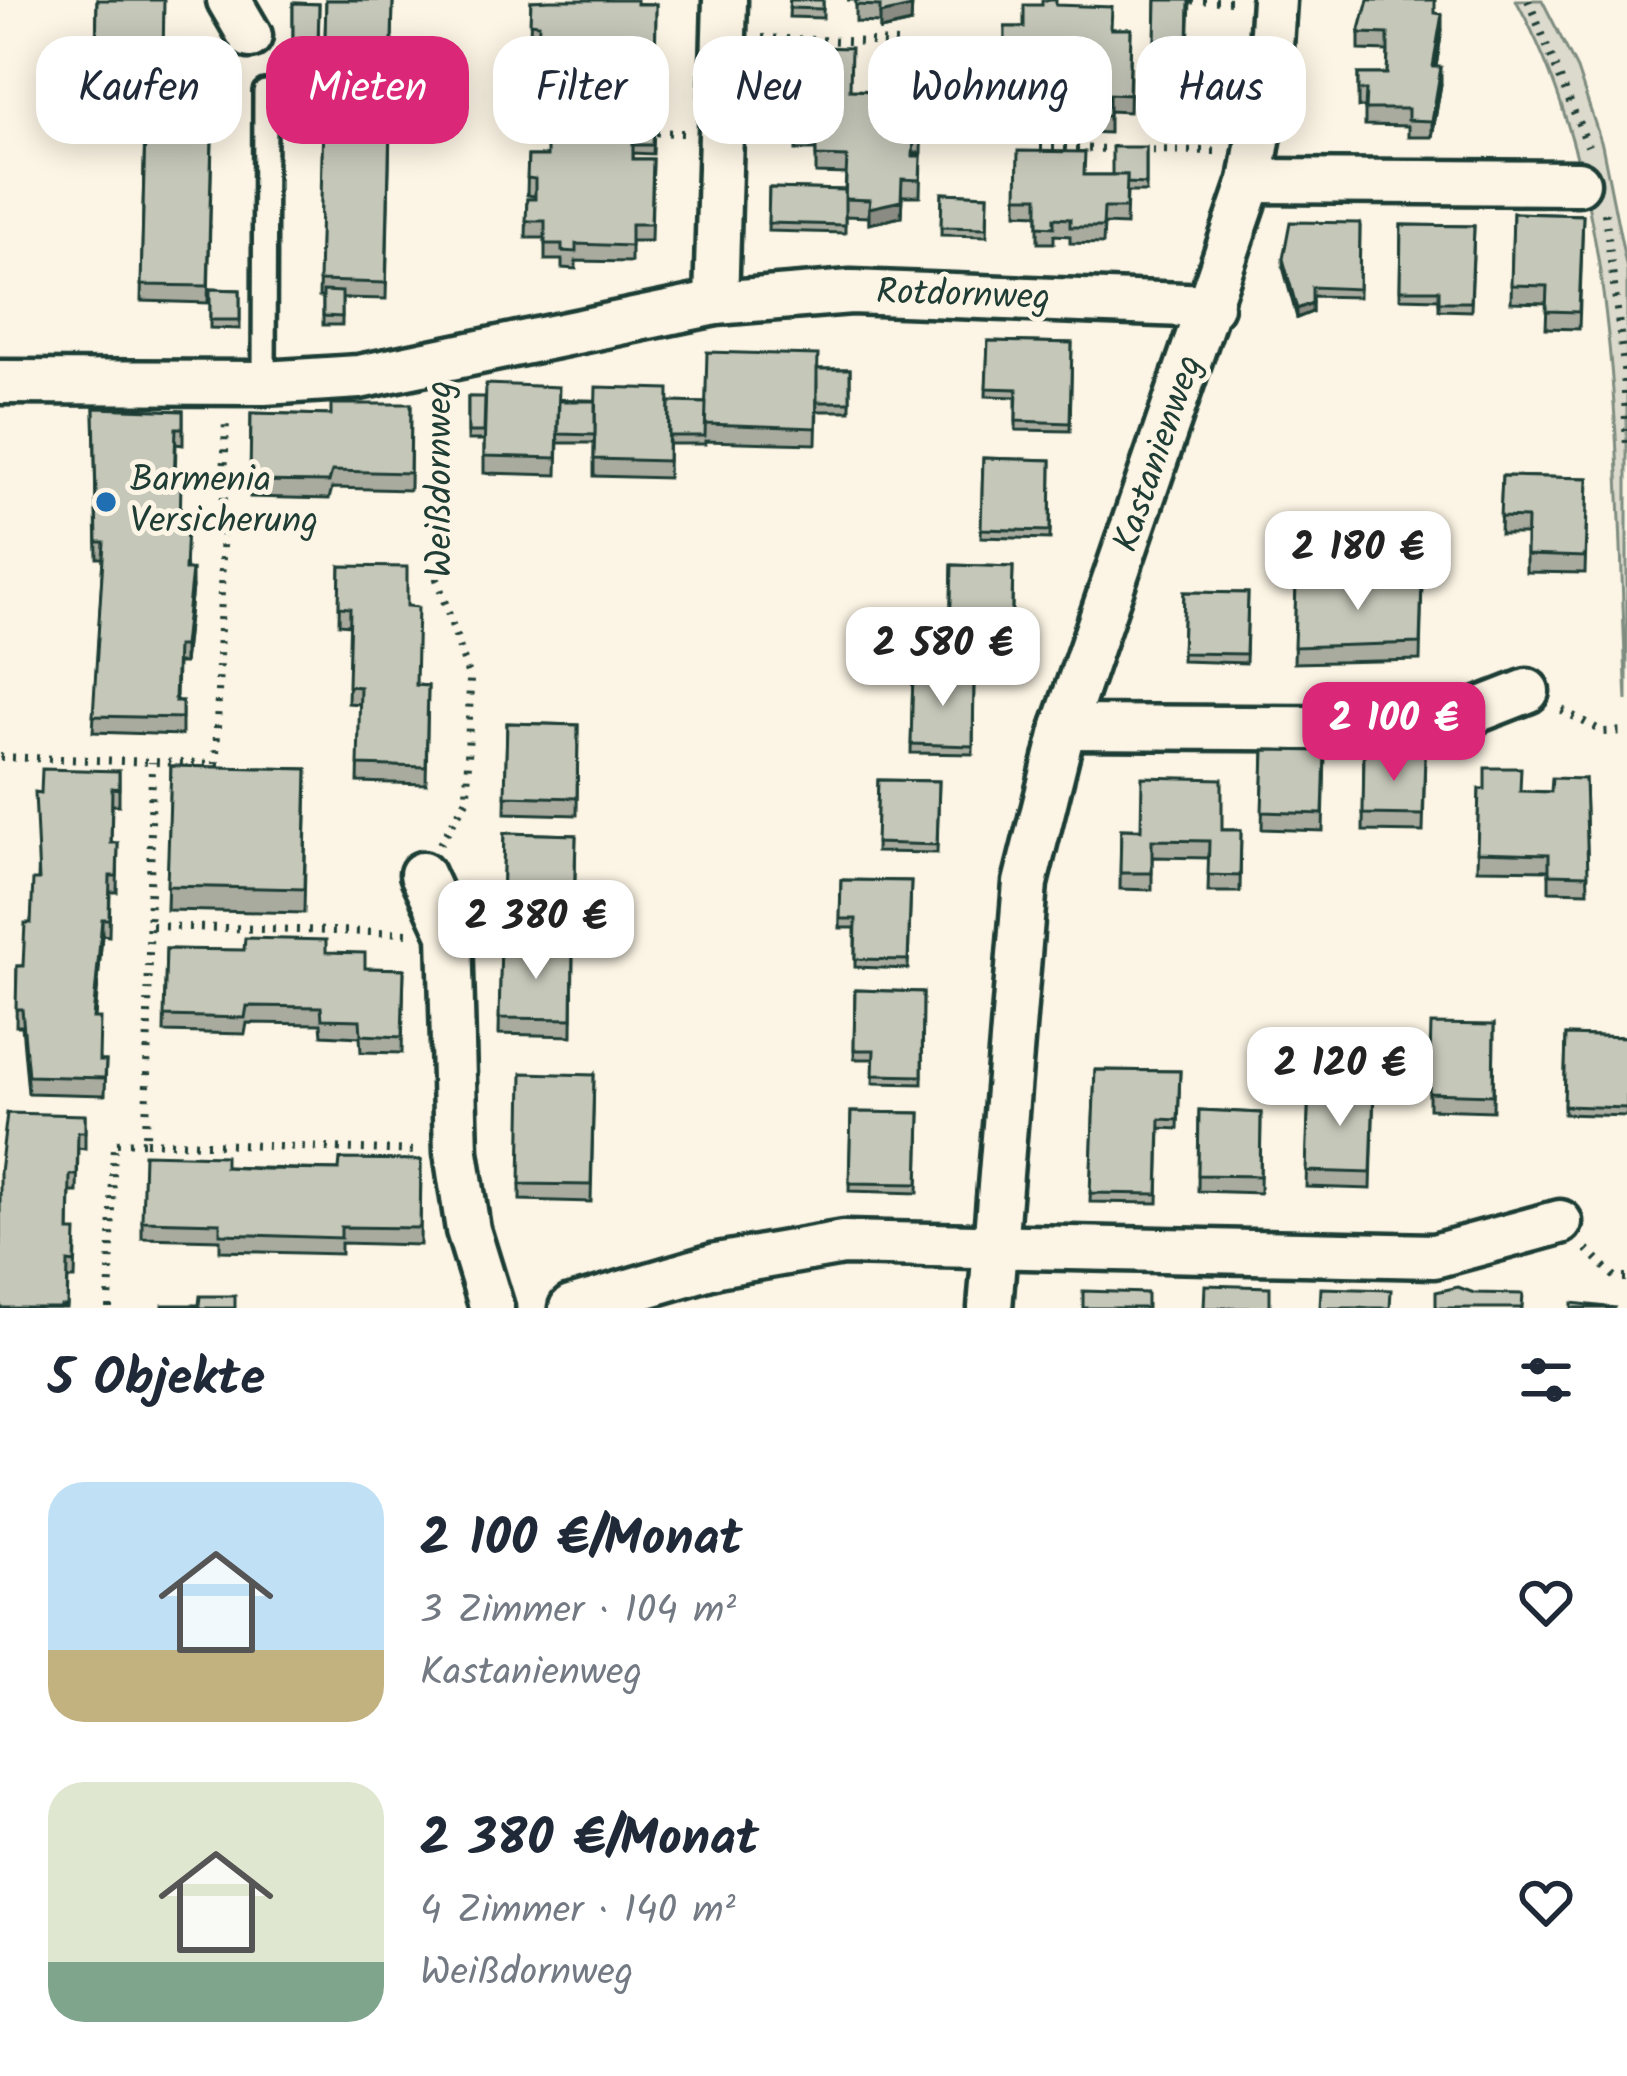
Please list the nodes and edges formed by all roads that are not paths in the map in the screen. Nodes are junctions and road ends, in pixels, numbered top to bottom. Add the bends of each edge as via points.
1 (725, 0) edge
2 (1274, 1) edge
3 (265, 92) dead end
4 (1255, 166) junction
5 (1578, 183) dead end
6 (716, 304) junction
7 (1211, 305) junction
8 (0, 382) edge
9 (264, 383) junction
10 (1527, 692) road end
11 (1064, 727) junction
12 (422, 874) road end
13 (1560, 1222) road end
14 (992, 1250) junction
15 (492, 1308) edge
16 (572, 1308) edge
17 (990, 1308) edge

1 - 6 street
2 - 4 street, Kastanienweg
3 - 9 lane
4 - 5 street
4 - 7 street, Kastanienweg
6 - 7 street, Rotdornweg via 851,292
6 - 9 street, Rotdornweg via 359,377
7 - 11 street, Kastanienweg
8 - 9 street, Rotdornweg
10 - 11 street via 1430,729
11 - 14 street, Kastanienweg via 1025,883
12 - 15 street via 450,934 456,1152
13 - 14 street via 1434,1256
14 - 16 street via 844,1243 718,1265
14 - 17 street, Kastanienweg

